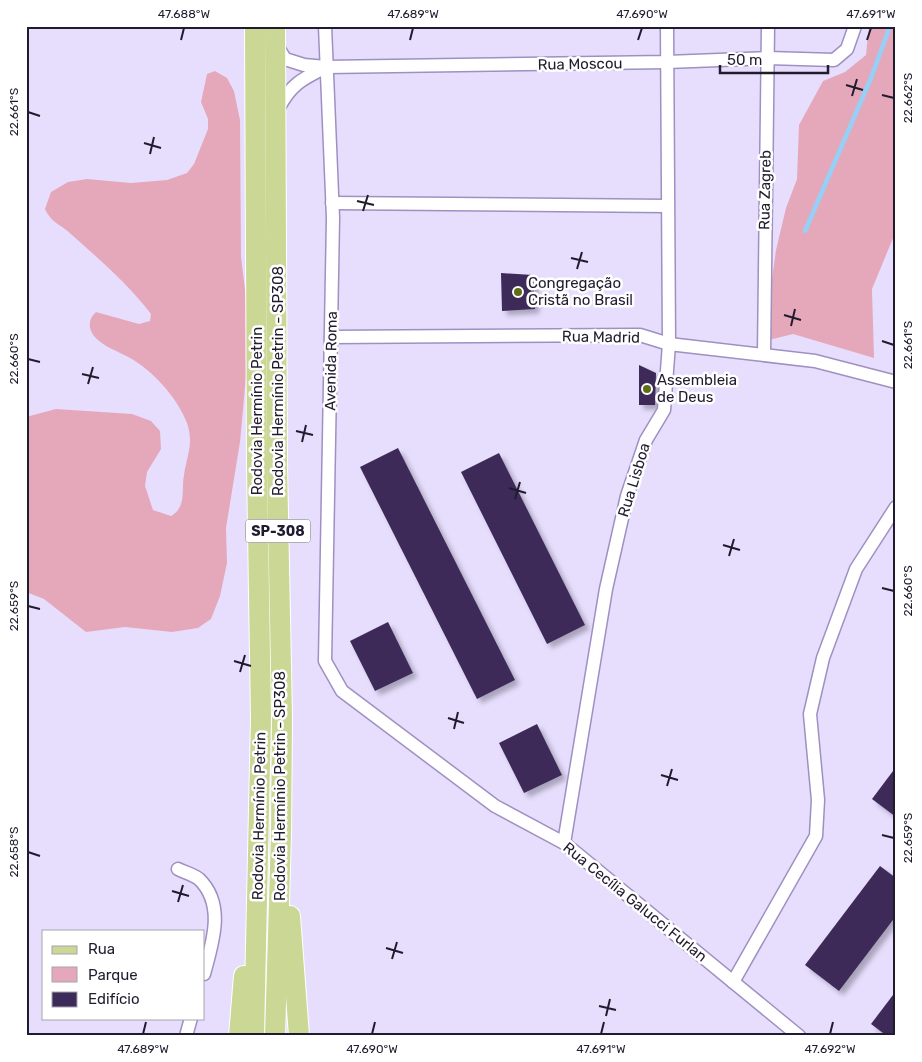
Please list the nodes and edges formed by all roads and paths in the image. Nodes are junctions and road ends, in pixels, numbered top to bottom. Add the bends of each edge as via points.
1 (255, 26) edge
2 (325, 26) edge
3 (667, 26) edge
4 (768, 26) edge
5 (855, 26) edge
6 (276, 35) edge
7 (768, 58) junction
8 (667, 62) junction
9 (326, 67) junction
10 (277, 111) junction
11 (332, 203) junction
12 (667, 206) junction
13 (331, 337) junction
14 (669, 344) junction
15 (764, 354) junction
16 (896, 382) edge
17 (896, 507) edge
18 (342, 691) joint
19 (282, 835) junction
20 (564, 843) junction
21 (259, 853) junction
22 (178, 869) dead end
23 (205, 970) edge
24 (733, 982) junction
25 (190, 1020) edge
26 (186, 1036) edge
27 (239, 1036) edge
28 (254, 1036) edge
29 (275, 1036) edge
30 (299, 1036) edge
31 (799, 1036) edge

1 - 21 main road, Rodovia Hermínio Petrin / SP-308 via 261,718
2 - 9 street, Avenida Roma
3 - 8 street, Rua Lisboa
4 - 7 street, Rua Zagreb
5 - 7 street, Rua Moscou via 847,49 834,60
6 - 9 street, Rua Moscou via 285,60 304,66
6 - 10 main road, Rodovia Hermínio Petrin - SP308 / SP-308
7 - 8 street, Rua Moscou
7 - 15 street, Rua Zagreb
8 - 9 street, Rua Moscou
8 - 12 street, Rua Lisboa
9 - 10 street via 299,80 287,91
9 - 11 street, Avenida Roma
10 - 19 main road, Rodovia Hermínio Petrin - SP308 / SP-308
11 - 12 street
11 - 13 street, Avenida Roma
12 - 14 street, Rua Lisboa
13 - 14 street, Rua Madrid via 640,335
13 - 18 street, Avenida Roma via 325,661
14 - 15 street, Rua Madrid
14 - 20 street, Rua Lisboa via 664,410 646,440 633,478 606,589
15 - 16 street, Rua Madrid via 815,361
17 - 24 street via 856,570 823,658 810,714 818,800 816,836
18 - 20 street, Rua Cecília Galucci Furlan via 495,806
19 - 29 main road, Rodovia Hermínio Petrin - SP308 / SP-308
19 - 30 main road
20 - 24 street, Rua Cecília Galucci Furlan
21 - 27 main road
21 - 28 main road, Rodovia Hermínio Petrin / SP-308
22 - 23 street via 198,878 210,895 216,928
24 - 31 street, Rua Cecília Galucci Furlan
25 - 26 street

